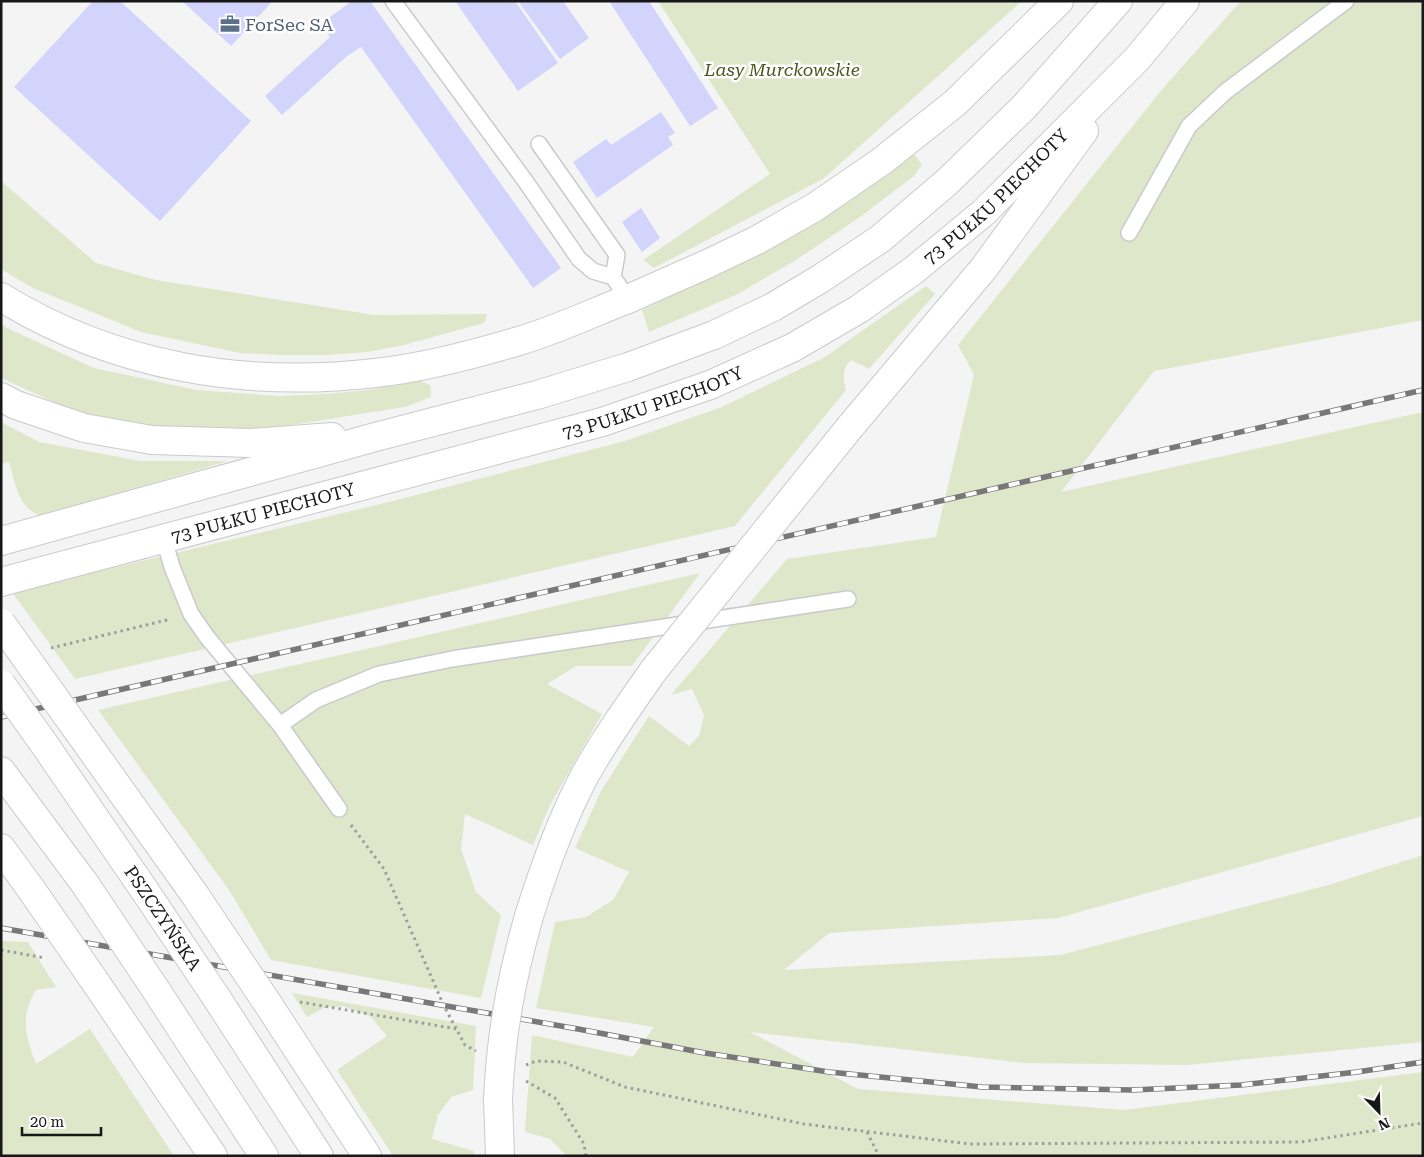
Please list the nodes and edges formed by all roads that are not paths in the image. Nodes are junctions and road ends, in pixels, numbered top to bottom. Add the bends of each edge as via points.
1 (393, 1) edge
2 (1059, 1) edge
3 (1118, 1) edge
4 (1185, 1) edge
5 (1346, 1) edge
6 (1137, 59) junction
7 (539, 144) dead end
8 (1129, 233) dead end
9 (620, 288) junction
10 (1, 297) edge
11 (1, 398) edge
12 (379, 436) junction
13 (164, 539) junction
14 (1, 541) edge
15 (1, 582) edge
16 (848, 599) dead end
17 (1, 623) edge
18 (1, 684) edge
19 (280, 725) junction
20 (1, 771) edge
21 (339, 809) road end
22 (1, 848) edge
23 (213, 1156) edge
24 (264, 1156) edge
25 (319, 1156) edge
26 (367, 1156) edge
27 (500, 1156) edge

1 - 9 lane via 579,259
2 - 9 main road via 955,103 882,162 815,206 757,240
3 - 12 main road via 1025,106 947,182 880,239 773,307 714,335 628,366 537,395
4 - 6 main road, 73 PUŁKU PIECHOTY
5 - 8 lane via 1225,92 1189,126
6 - 13 main road, 73 PUŁKU PIECHOTY via 983,212 914,270 859,309 792,348 710,385 602,422
6 - 27 main road, bridge via 984,268 850,427 654,670 585,775 543,872 509,994 500,1062
7 - 9 lane via 617,255
9 - 10 main road via 541,334 442,361 376,373 323,378 258,378 190,369 116,351 54,326
11 - 12 main road via 84,428 152,440 250,443
12 - 14 main road
13 - 15 main road, 73 PUŁKU PIECHOTY
13 - 19 lane via 191,614
16 - 19 lane via 452,659 379,674 316,700
17 - 26 main road, bridge via 195,895
18 - 25 main road, PSZCZYŃSKA, bridge via 145,891
19 - 21 lane
20 - 24 main road, bridge via 85,884
22 - 23 main road, bridge

